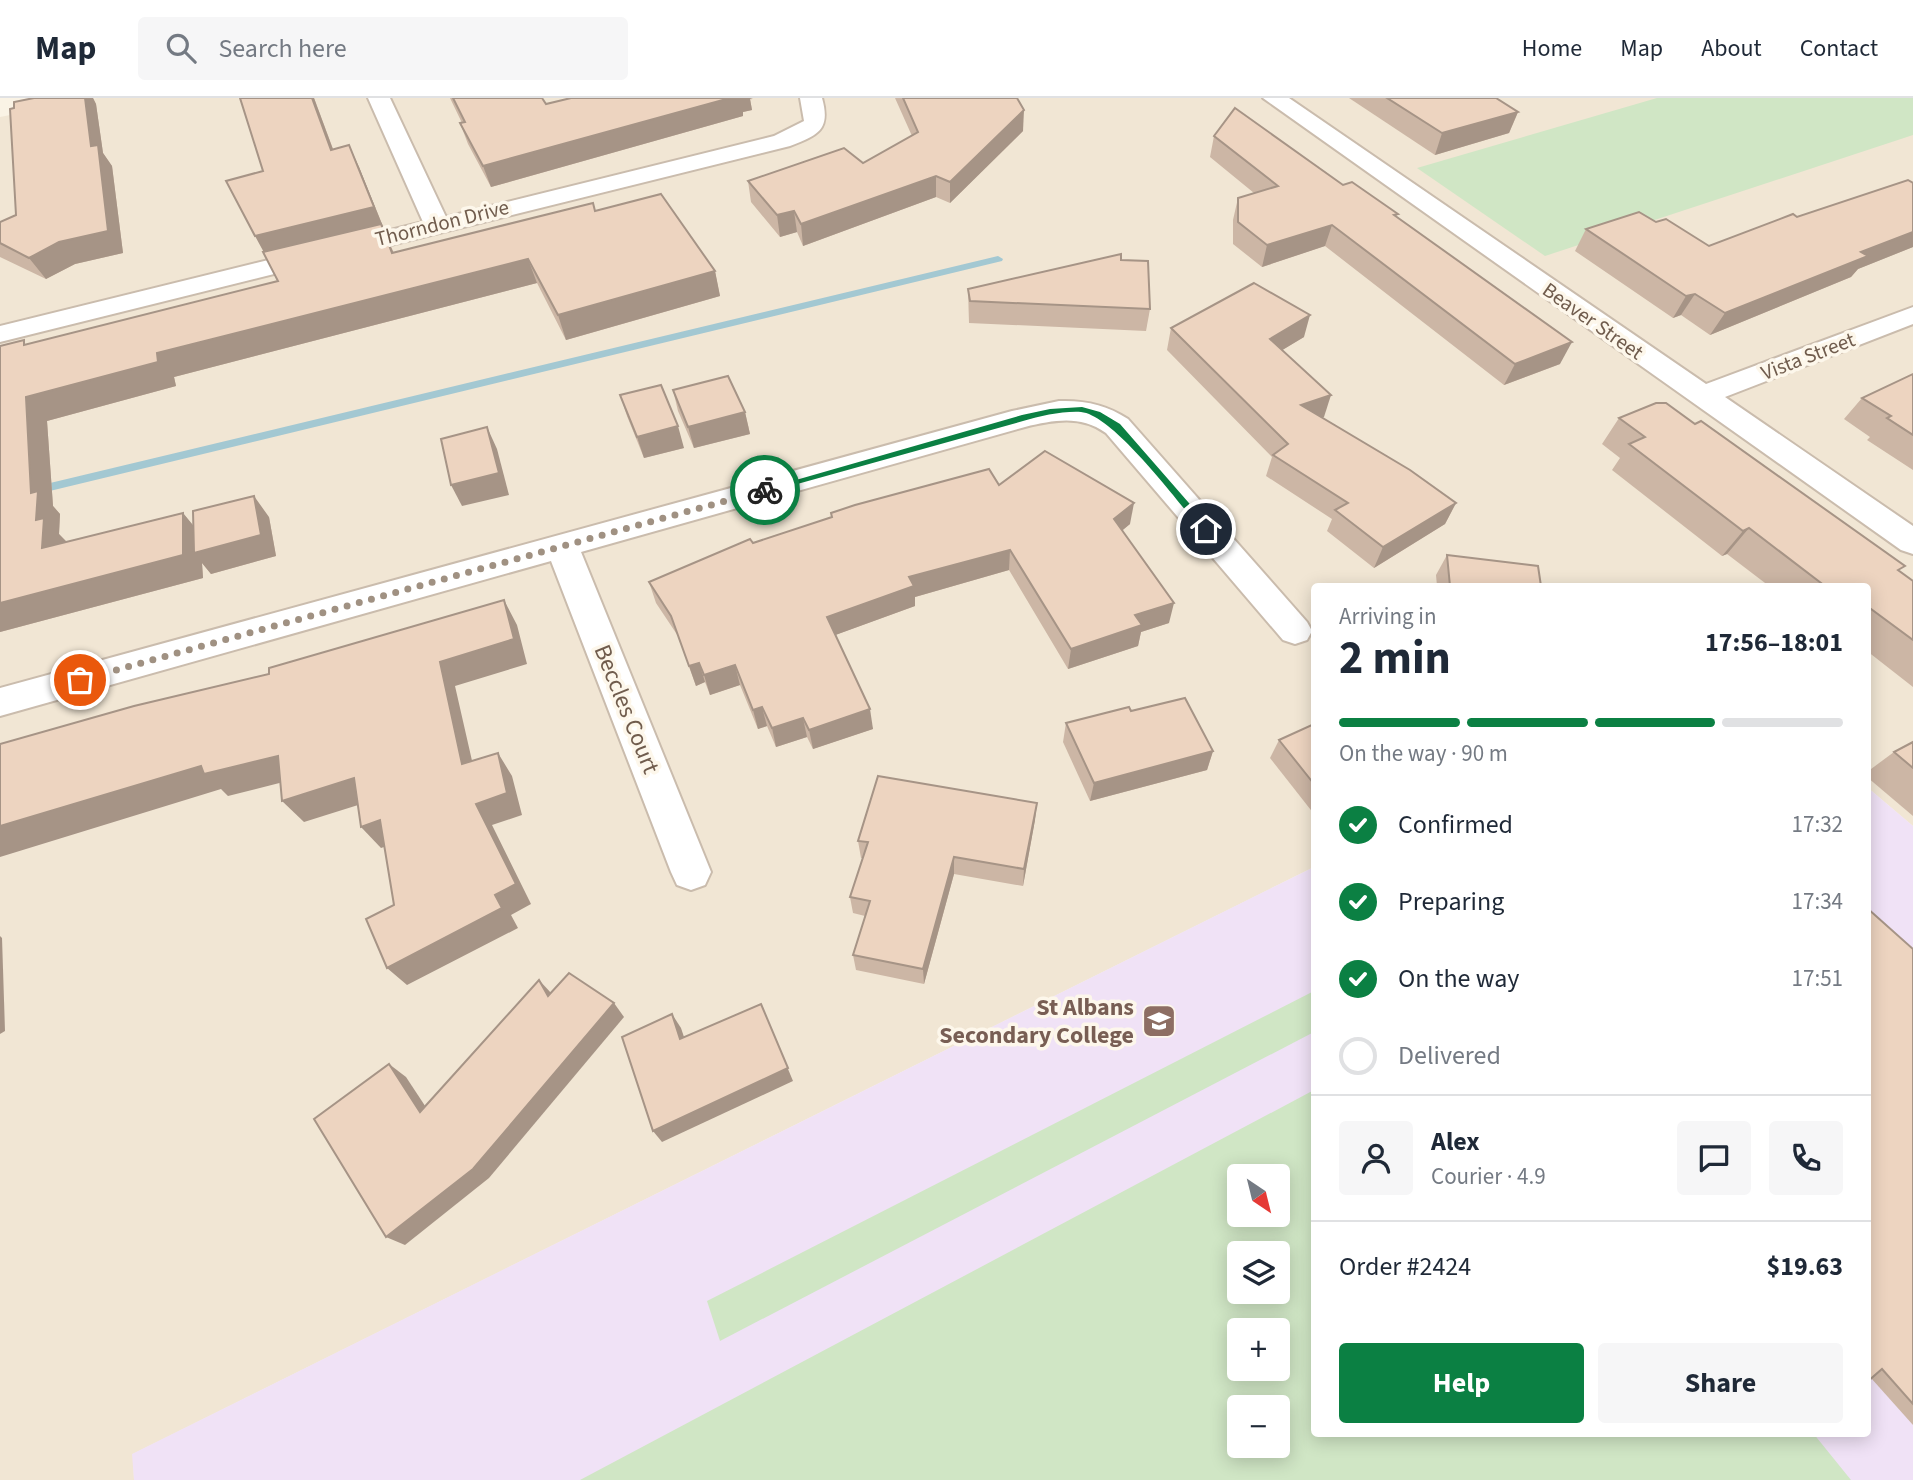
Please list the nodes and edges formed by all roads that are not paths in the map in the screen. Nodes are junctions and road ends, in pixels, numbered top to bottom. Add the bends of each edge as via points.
1 (379, 98) edge
2 (811, 98) edge
3 (1274, 98) edge
4 (437, 225) junction
5 (1913, 315) edge
6 (0, 334) edge
7 (1702, 396) junction
8 (1913, 542) edge
9 (562, 547) junction
10 (1295, 631) dead end
11 (0, 702) edge
12 (691, 872) dead end

1 - 4 street
2 - 4 street, Thorndon Drive via 814,124 782,141
3 - 7 street, Beaver Street
4 - 6 street, Thorndon Drive
5 - 7 street, Vista Street
7 - 8 street, Beaver Street
9 - 10 street via 1022,418 1082,409 1117,426
9 - 11 street
9 - 12 street, Beccles Court

